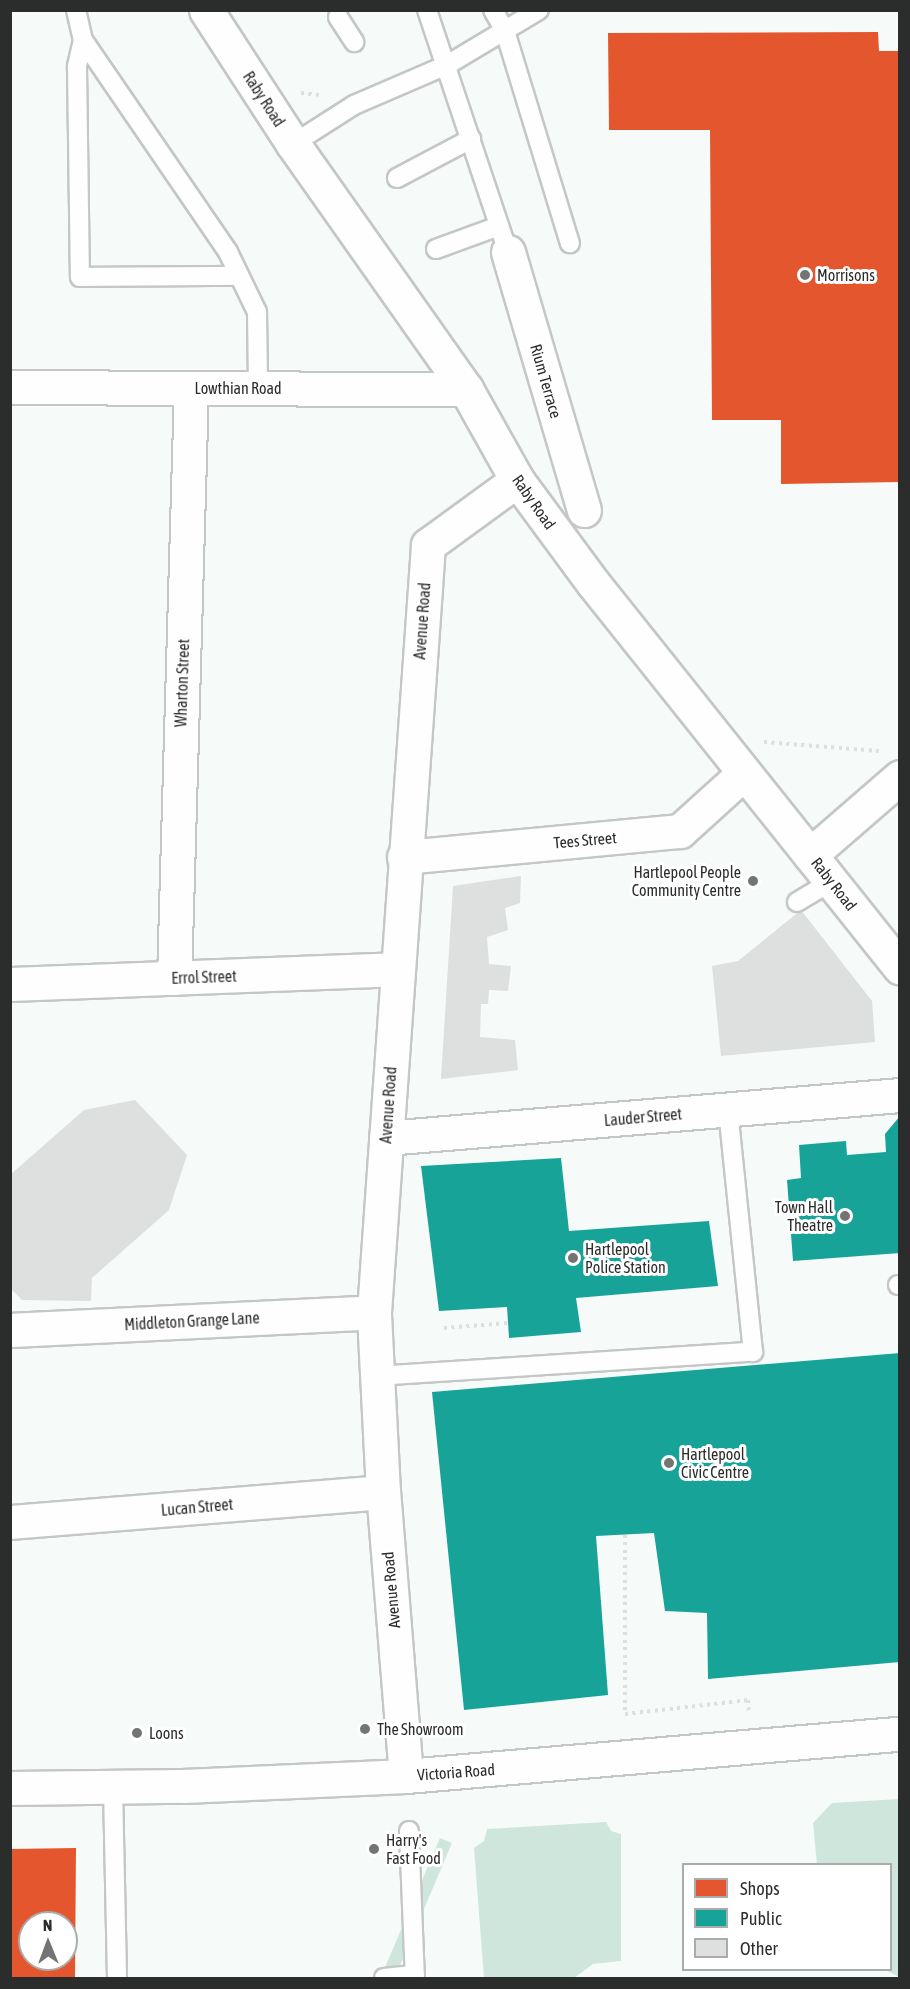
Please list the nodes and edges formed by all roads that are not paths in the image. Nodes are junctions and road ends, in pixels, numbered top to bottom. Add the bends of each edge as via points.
1 (76, 10) edge
2 (206, 10) edge
3 (427, 10) edge
4 (493, 10) edge
5 (538, 10) edge
6 (340, 13) edge
7 (505, 31) junction
8 (83, 40) junction
9 (354, 42) dead end
10 (447, 65) junction
11 (471, 139) junction
12 (293, 144) junction
13 (397, 178) dead end
14 (504, 239) junction
15 (570, 243) dead end
16 (435, 249) dead end
17 (239, 276) junction
18 (10, 387) edge
19 (191, 388) junction
20 (258, 388) junction
21 (466, 389) junction
22 (517, 480) junction
23 (584, 510) dead end
24 (894, 764) edge
25 (744, 773) junction
26 (810, 855) junction
27 (404, 857) junction
28 (832, 881) junction
29 (797, 902) dead end
30 (900, 967) edge
31 (398, 969) junction
32 (174, 978) junction
33 (10, 984) edge
34 (900, 1095) edge
35 (728, 1109) junction
36 (386, 1138) junction
37 (374, 1312) junction
38 (10, 1330) edge
39 (377, 1376) junction
40 (383, 1492) junction
41 (10, 1522) edge
42 (900, 1734) edge
43 (405, 1776) junction
44 (113, 1787) junction
45 (10, 1788) edge
46 (409, 1831) dead end
47 (415, 1977) edge
48 (117, 1978) edge
49 (384, 1978) edge

1 - 8 lane
2 - 12 street, Raby Road
3 - 10 lane
4 - 7 lane
5 - 7 lane
6 - 9 lane
7 - 10 lane
7 - 15 lane
8 - 17 lane via 228,252
8 - 17 lane via 77,67 80,277
10 - 11 lane
10 - 12 lane via 354,105
11 - 13 lane
11 - 14 lane
12 - 21 street, Raby Road
14 - 16 lane
14 - 23 street, Rium Terrace
17 - 20 lane via 257,312
18 - 19 street, Lowthian Road
19 - 20 street, Lowthian Road
19 - 32 street, Wharton Street
20 - 21 street, Lowthian Road
21 - 22 street, Raby Road
22 - 25 street, Raby Road via 593,583
22 - 27 street, Avenue Road via 428,545
24 - 26 street
25 - 26 street, Raby Road
25 - 27 street, Tees Street via 680,831
26 - 28 street, Raby Road
27 - 31 street, Avenue Road
28 - 29 lane
28 - 30 street, Raby Road
31 - 32 street, Errol Street
31 - 36 street, Avenue Road
32 - 33 street, Errol Street
34 - 35 street, Lauder Street
35 - 36 street, Lauder Street
35 - 39 lane via 753,1352
36 - 37 street, Avenue Road
37 - 38 street, Middleton Grange Lane
37 - 39 street, Avenue Road
39 - 40 street, Avenue Road
40 - 41 street, Lucan Street
40 - 43 street, Avenue Road
42 - 43 street, Victoria Road
43 - 44 street, Victoria Road
44 - 45 street, Victoria Road
44 - 48 lane
46 - 47 lane
47 - 49 lane

